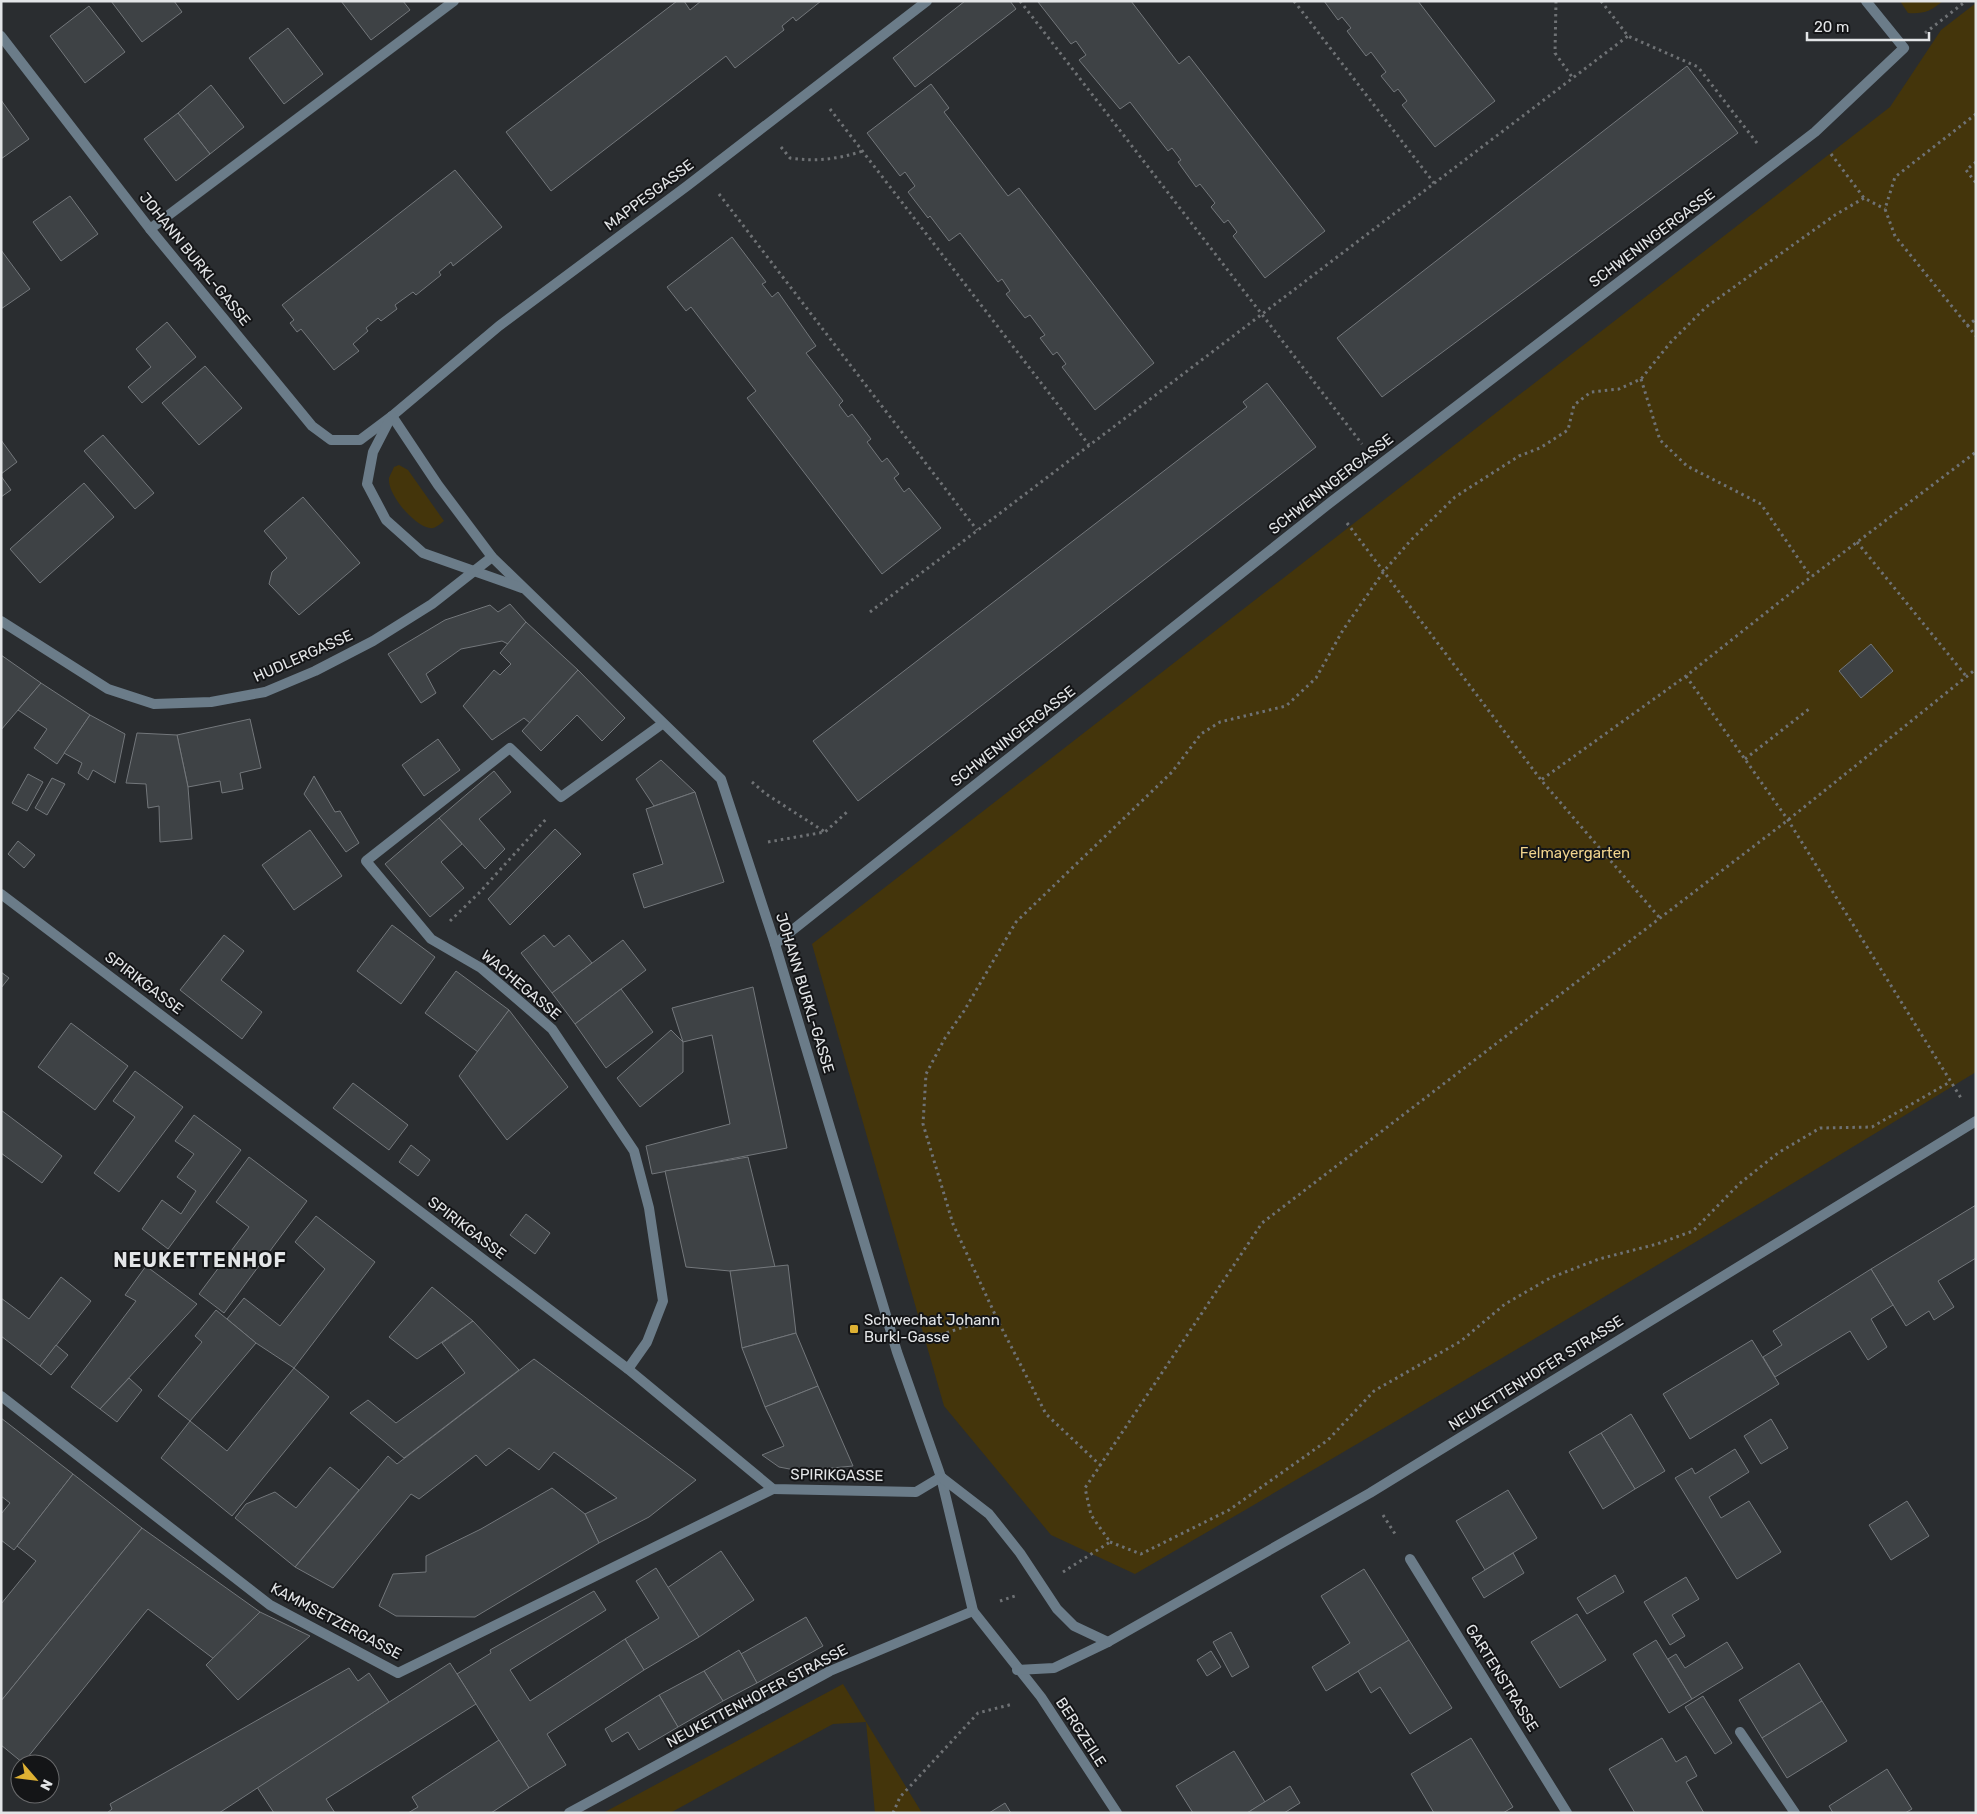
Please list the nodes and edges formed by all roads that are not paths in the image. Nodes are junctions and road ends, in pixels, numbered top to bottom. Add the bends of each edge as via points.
1 (454, 1) edge
2 (927, 1) edge
3 (1866, 1) edge
4 (1, 36) edge
5 (150, 229) junction
6 (392, 416) junction
7 (492, 557) junction
8 (473, 572) junction
9 (525, 589) junction
10 (1, 621) edge
11 (662, 724) junction
12 (1, 894) edge
13 (775, 944) junction
14 (1976, 1120) edge
15 (628, 1369) junction
16 (1, 1396) edge
17 (941, 1477) junction
18 (773, 1489) junction
19 (1410, 1559) road end
20 (973, 1611) junction
21 (1108, 1642) junction
22 (1017, 1670) junction
23 (1740, 1732) dead end
24 (569, 1813) edge
25 (1117, 1813) edge
26 (1567, 1813) edge
27 (1796, 1813) edge

1 - 5 street
2 - 6 street, MAPPESGASSE via 499,326
3 - 13 street, SCHWENINGERGASSE via 1904,48 1815,132 1331,502
4 - 5 street, JOHANN BURKL-GASSE
5 - 6 street, JOHANN BURKL-GASSE via 312,426 331,440 360,440
6 - 7 street, JOHANN BURKL-GASSE
6 - 8 street, JOHANN BURKL-GASSE via 380,435 368,469 367,484 373,497 386,520 423,553
7 - 8 street, HUDLERGASSE
7 - 9 street, JOHANN BURKL-GASSE
8 - 9 street, JOHANN BURKL-GASSE
8 - 10 street, HUDLERGASSE via 432,604 373,641 315,671 265,692 210,702 154,704 108,689
9 - 11 street, JOHANN BURKL-GASSE
11 - 13 street, JOHANN BURKL-GASSE via 721,779
11 - 15 street, WACHEGASSE via 561,797 510,748 366,861 430,939 481,968 552,1029 634,1151 649,1208 663,1301 647,1342
12 - 15 street, SPIRIKGASSE
13 - 17 street, JOHANN BURKL-GASSE via 897,1352
14 - 21 street, NEUKETTENHOFER STRASSE via 1370,1493
15 - 18 street, SPIRIKGASSE
16 - 18 street, KAMMSETZERGASSE via 270,1605 398,1673
17 - 18 street, SPIRIKGASSE via 916,1492
17 - 20 street, JOHANN BURKL-GASSE
17 - 21 street via 989,1514 1043,1585 1057,1609 1074,1626
19 - 26 street, GARTENSTRASSE
20 - 22 street
20 - 24 street, NEUKETTENHOFER STRASSE via 830,1671
21 - 22 street, NEUKETTENHOFER STRASSE via 1054,1668
22 - 25 street, BERGZEILE via 1041,1697
23 - 27 street

